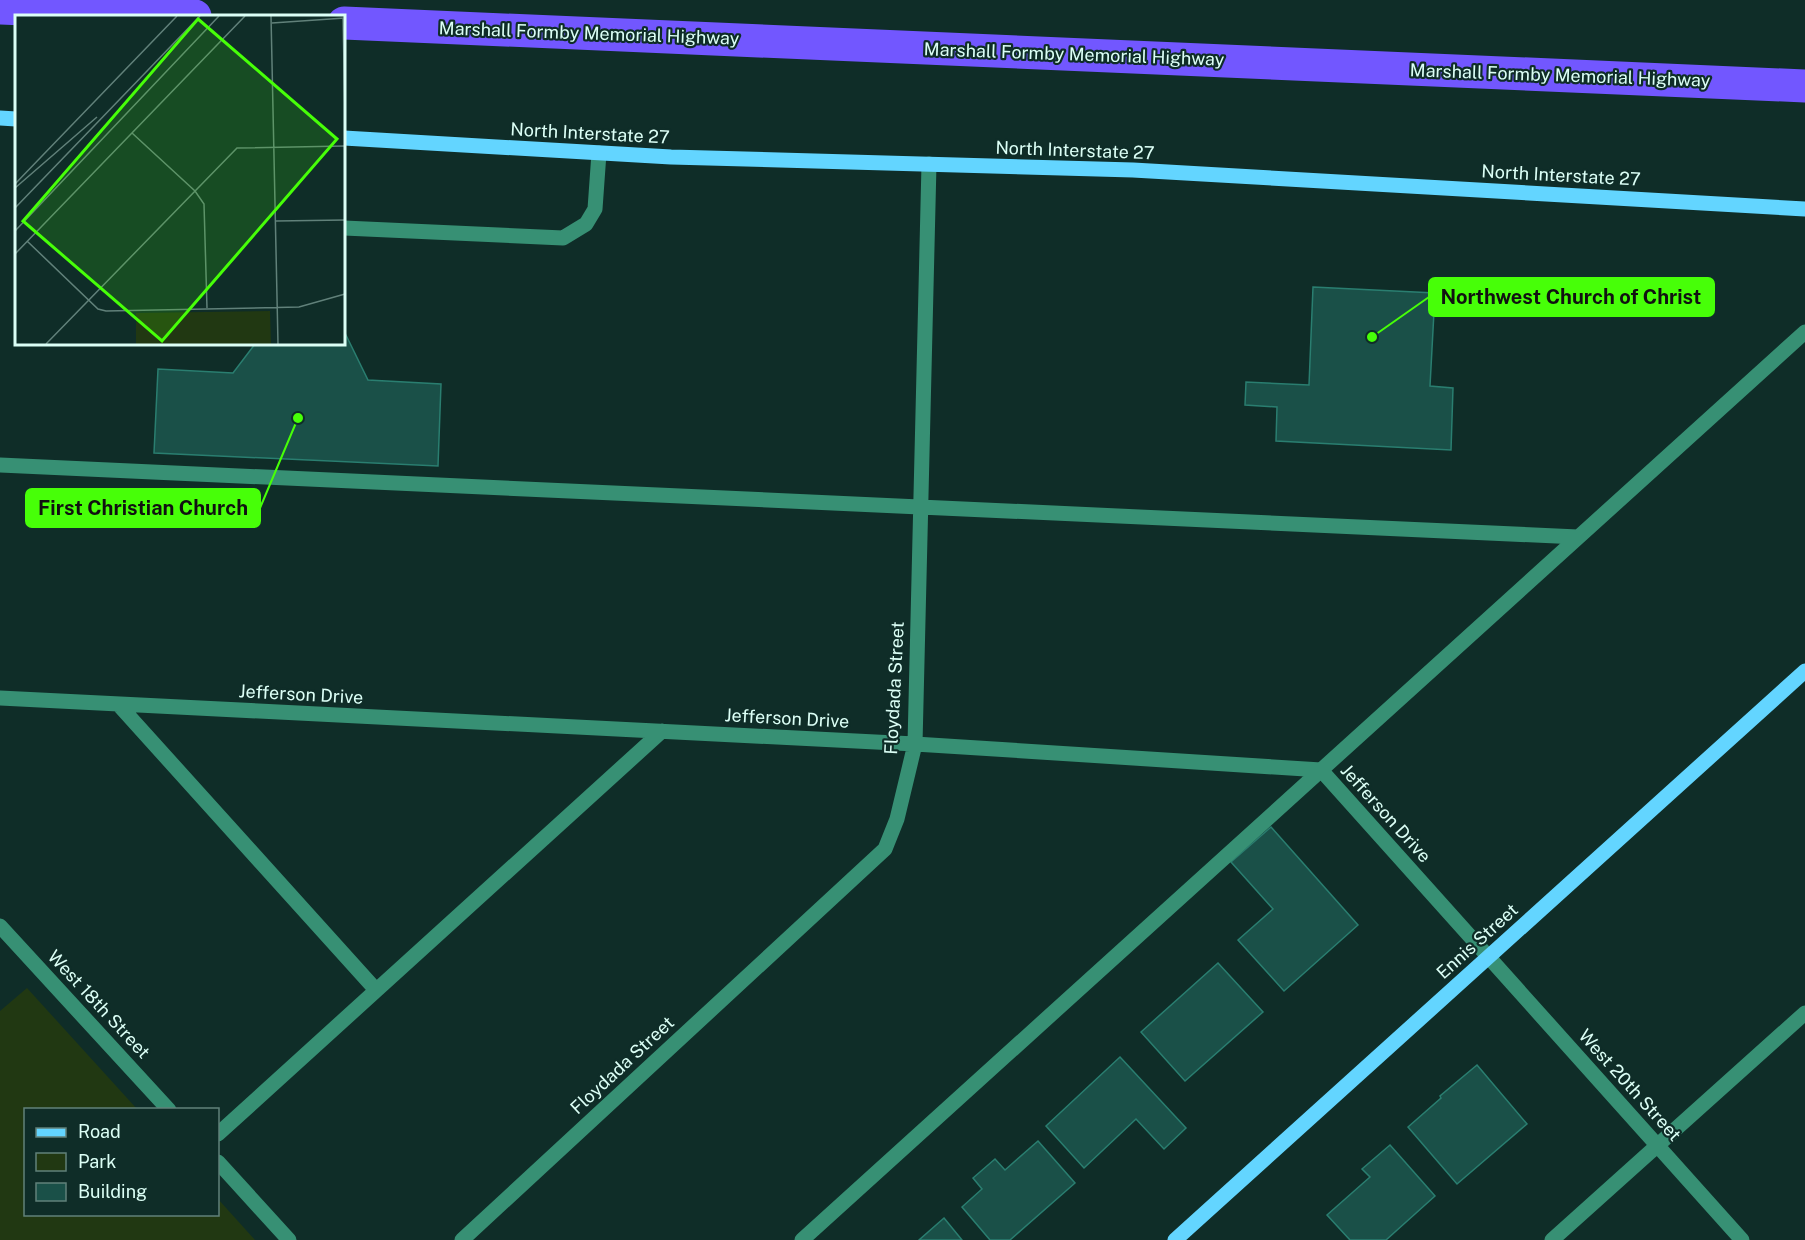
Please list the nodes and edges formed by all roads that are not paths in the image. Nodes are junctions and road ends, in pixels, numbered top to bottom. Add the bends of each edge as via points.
1 (0, 8) edge
2 (171, 15) edge
3 (345, 23) edge
4 (1805, 86) edge
5 (0, 118) edge
6 (15, 119) edge
7 (345, 138) edge
8 (599, 153) junction
9 (929, 164) junction
10 (1805, 209) edge
11 (345, 228) edge
12 (1805, 332) edge
13 (0, 465) edge
14 (921, 507) junction
15 (1578, 537) junction
16 (1805, 671) edge
17 (0, 698) edge
18 (118, 704) junction
19 (662, 731) junction
20 (915, 744) junction
21 (1321, 770) junction
22 (0, 926) edge
23 (1489, 956) junction
24 (376, 990) junction
25 (1805, 1013) edge
26 (167, 1108) edge
27 (219, 1133) edge
28 (1658, 1146) junction
29 (219, 1163) edge
30 (289, 1240) edge
31 (462, 1240) edge
32 (802, 1240) edge
33 (1175, 1240) edge
34 (1552, 1240) edge
35 (1742, 1240) edge

1 - 2 highway
3 - 4 highway, Marshall Formby Memorial Highway
5 - 6 main road
7 - 8 main road, North Interstate 27
8 - 9 main road, North Interstate 27
8 - 11 street via 595,208 586,224 562,238
9 - 10 main road, North Interstate 27 via 1133,170
9 - 14 street, Floydada Street
12 - 15 street
13 - 14 street
14 - 15 street
14 - 20 street, Floydada Street
15 - 21 street
16 - 23 main road, Ennis Street
17 - 18 street, Jefferson Drive
18 - 19 street, Jefferson Drive
18 - 24 street
19 - 20 street, Jefferson Drive
19 - 24 street
20 - 21 street, Jefferson Drive
20 - 31 street, Floydada Street via 897,819 885,849
21 - 23 street, Jefferson Drive
21 - 32 street
22 - 26 street, West 18th Street
23 - 28 street, West 20th Street
23 - 33 main road, Ennis Street
24 - 27 street
25 - 28 street
28 - 34 street
28 - 35 street, West 20th Street
29 - 30 street

